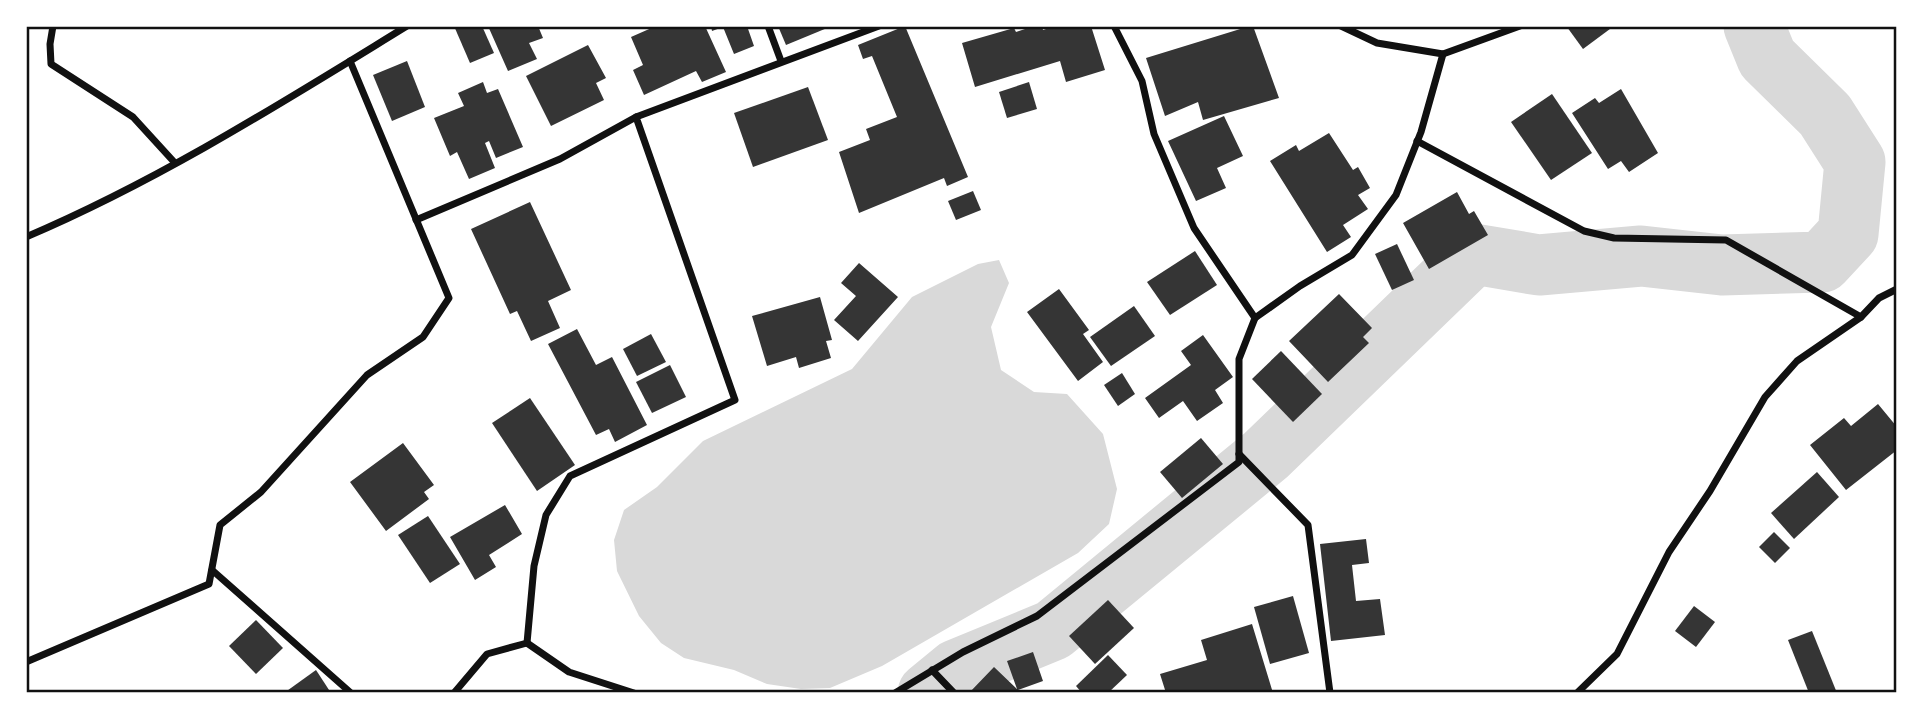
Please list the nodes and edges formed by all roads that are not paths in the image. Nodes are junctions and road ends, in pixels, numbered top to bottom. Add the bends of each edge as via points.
1 (53, 26) edge
2 (407, 26) edge
3 (768, 26) edge
4 (879, 26) edge
5 (1114, 26) edge
6 (1341, 26) edge
7 (1520, 26) edge
8 (1443, 54) junction
9 (350, 61) junction
10 (781, 61) junction
11 (636, 117) junction
12 (1417, 141) junction
13 (175, 163) junction
14 (416, 220) junction
15 (26, 237) edge
16 (1897, 289) edge
17 (1861, 317) junction
18 (1255, 318) junction
19 (1240, 455) junction
20 (212, 570) junction
21 (527, 643) junction
22 (26, 662) edge
23 (933, 671) junction
24 (351, 693) edge
25 (454, 693) edge
26 (634, 693) edge
27 (895, 693) edge
28 (954, 693) edge
29 (1330, 693) edge
30 (1577, 693) edge

1 - 13 street via 51,64 132,117
2 - 9 street
3 - 10 street
4 - 10 street
5 - 18 street via 1142,81 1154,134 1194,228
6 - 8 street via 1377,43
7 - 8 street
8 - 12 street
9 - 13 street
9 - 14 street
10 - 11 street
11 - 14 street via 560,159
11 - 21 street via 735,400 570,476 546,515 534,566
12 - 17 street via 1584,232 1614,238 1727,240
12 - 18 street via 1396,195 1352,255
13 - 15 street via 75,217
14 - 20 street via 449,298 423,337 367,375 261,492 219,526
16 - 17 street via 1879,298
17 - 30 street via 1797,361 1765,397 1669,552 1617,654
18 - 19 street via 1239,359
19 - 23 street via 1239,462 1037,616
19 - 29 street via 1308,525
20 - 22 street via 209,584
20 - 24 street
21 - 25 street via 487,654
21 - 26 street via 569,672
23 - 27 street
23 - 28 street

